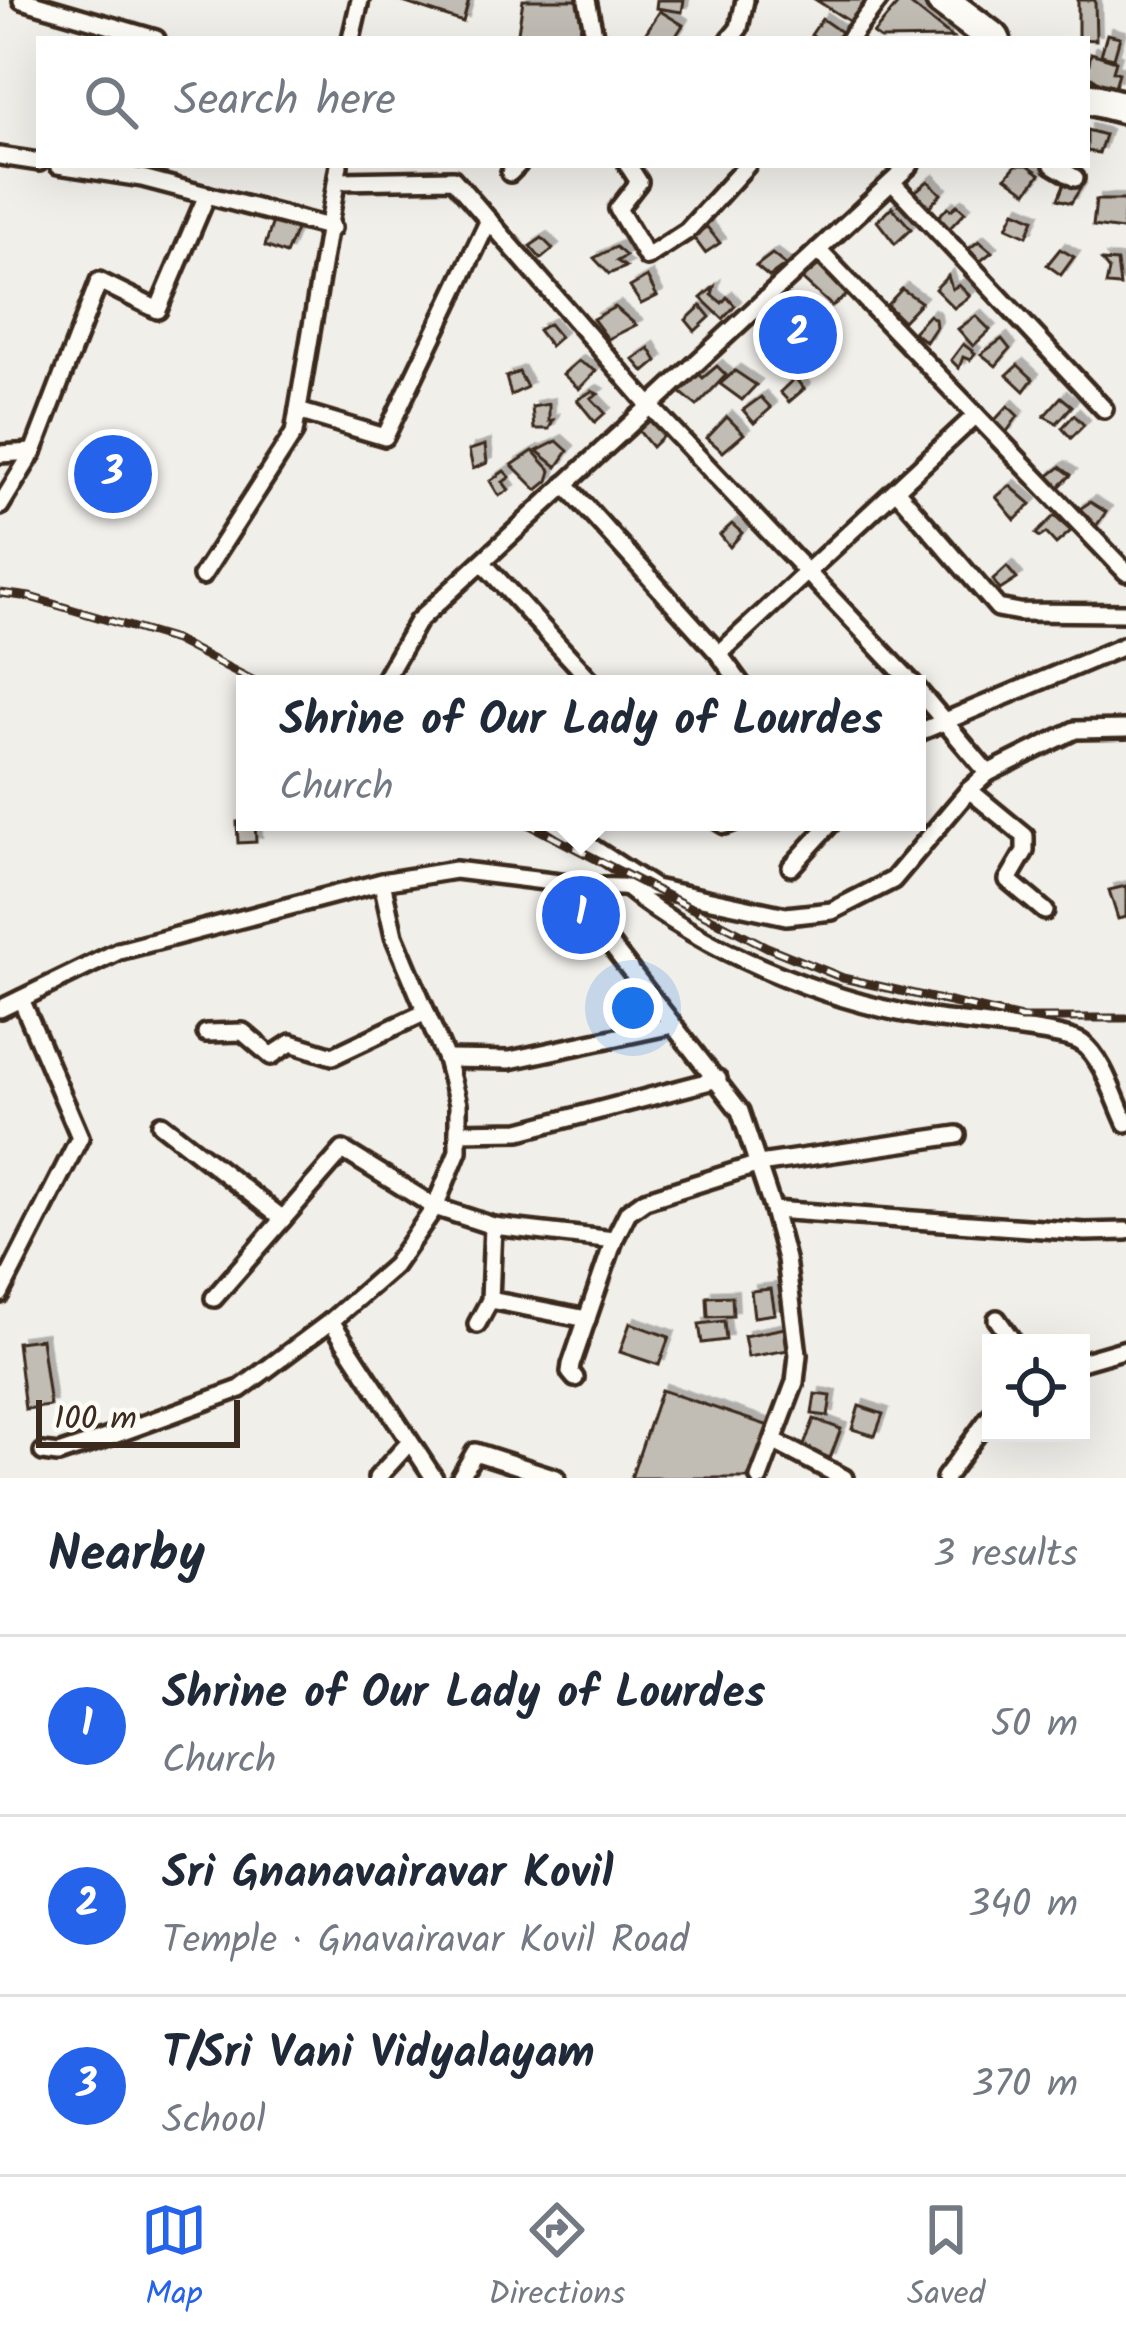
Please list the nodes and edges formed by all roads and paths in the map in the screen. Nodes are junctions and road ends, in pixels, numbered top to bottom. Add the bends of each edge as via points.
1 (22, 0) edge
2 (360, 0) edge
3 (586, 0) edge
4 (746, 0) edge
5 (879, 0) edge
6 (944, 0) edge
7 (146, 36) edge
8 (352, 36) edge
9 (594, 36) edge
10 (733, 36) edge
11 (851, 36) edge
12 (990, 36) edge
13 (1090, 99) edge
14 (1126, 108) edge
15 (0, 156) edge
16 (36, 162) edge
17 (77, 168) edge
18 (630, 168) edge
19 (744, 168) edge
20 (907, 168) edge
21 (1058, 168) edge
22 (339, 173) edge
23 (1075, 178) dead end
24 (892, 182) junction
25 (207, 195) junction
26 (488, 220) junction
27 (332, 228) junction
28 (818, 250) junction
29 (650, 406) junction
30 (1104, 409) dead end
31 (298, 411) junction
32 (976, 415) junction
33 (33, 452) junction
34 (0, 454) edge
35 (565, 484) junction
36 (896, 490) junction
37 (0, 506) edge
38 (482, 562) junction
39 (809, 571) junction
40 (1126, 572) edge
41 (202, 576) dead end
42 (1126, 613) edge
43 (1126, 645) edge
44 (719, 654) junction
45 (387, 675) edge
46 (586, 675) edge
47 (734, 675) edge
48 (905, 675) edge
49 (926, 698) edge
50 (948, 722) junction
51 (1126, 729) edge
52 (926, 730) edge
53 (988, 773) junction
54 (969, 790) junction
55 (567, 831) edge
56 (824, 831) edge
57 (791, 867) dead end
58 (382, 882) junction
59 (584, 886) junction
60 (625, 886) junction
61 (655, 888) junction
62 (1045, 911) dead end
63 (21, 999) junction
64 (0, 1009) edge
65 (426, 1012) junction
66 (673, 1025) junction
67 (206, 1034) dead end
68 (446, 1059) junction
69 (718, 1079) junction
70 (1126, 1123) edge
71 (161, 1124) dead end
72 (458, 1132) junction
73 (957, 1135) dead end
74 (759, 1164) junction
75 (435, 1207) junction
76 (773, 1210) junction
77 (283, 1220) junction
78 (493, 1226) junction
79 (1126, 1232) edge
80 (614, 1240) junction
81 (0, 1294) edge
82 (214, 1298) dead end
83 (490, 1300) junction
84 (587, 1319) junction
85 (997, 1319) dead end
86 (331, 1321) junction
87 (477, 1324) dead end
88 (1008, 1334) edge
89 (1126, 1349) edge
90 (1090, 1359) edge
91 (575, 1378) dead end
92 (982, 1427) edge
93 (775, 1442) junction
94 (408, 1444) junction
95 (43, 1452) dead end
96 (377, 1478) edge
97 (434, 1478) edge
98 (460, 1478) edge
99 (556, 1478) edge
100 (759, 1478) edge
101 (844, 1478) edge
102 (945, 1478) edge

1 - 7 street
2 - 8 street
3 - 9 street
4 - 10 street
5 - 11 street
6 - 12 highway
13 - 14 highway
15 - 16 street
17 - 25 street
18 - 19 street via 639,182 618,209 647,257 687,231
20 - 24 street
21 - 23 street
22 - 26 street via 453,179
22 - 27 street
24 - 28 street
24 - 30 street
25 - 27 street
25 - 33 street via 158,310 99,280
26 - 29 street
26 - 31 street via 385,437
27 - 31 street
28 - 29 street
28 - 32 street
29 - 35 street
29 - 39 street
31 - 41 street via 293,433
32 - 36 street
32 - 40 street
33 - 34 street
33 - 37 street
35 - 38 street
35 - 44 street
36 - 39 street
36 - 42 street via 998,608
38 - 45 street via 418,621
38 - 46 street
39 - 44 street
39 - 48 street
43 - 50 street
44 - 47 street
49 - 50 street
50 - 52 street
50 - 53 street
51 - 53 street via 1075,730
53 - 54 street
54 - 61 street via 893,880 832,911 786,916
54 - 62 street via 1025,836 1008,880
55 - 61 street
56 - 57 street
58 - 59 street via 455,870
58 - 63 street via 119,951
58 - 65 street
59 - 60 street
59 - 66 street via 607,940
60 - 61 street
60 - 70 street via 658,914 742,958 864,1006 1083,1043
63 - 64 street
63 - 81 street via 80,1137
65 - 67 street via 333,1056 291,1043 272,1056 243,1032
65 - 68 street
66 - 68 street via 510,1060
66 - 69 street
68 - 72 street
69 - 72 street via 520,1131
69 - 74 street
71 - 77 street
72 - 75 street
73 - 74 street
74 - 76 street
74 - 80 street via 645,1200 628,1212
75 - 77 street via 344,1150
75 - 78 street
75 - 86 street via 394,1266
76 - 79 street
76 - 93 street via 798,1355
77 - 82 street
78 - 80 street
78 - 83 street
80 - 84 street
83 - 84 street
83 - 87 street
84 - 91 street via 569,1372
85 - 88 street
86 - 94 street
86 - 95 street via 241,1389 58,1454
89 - 90 street
92 - 102 street
93 - 100 street
93 - 101 street
94 - 96 street
94 - 97 street
98 - 99 street via 475,1452

